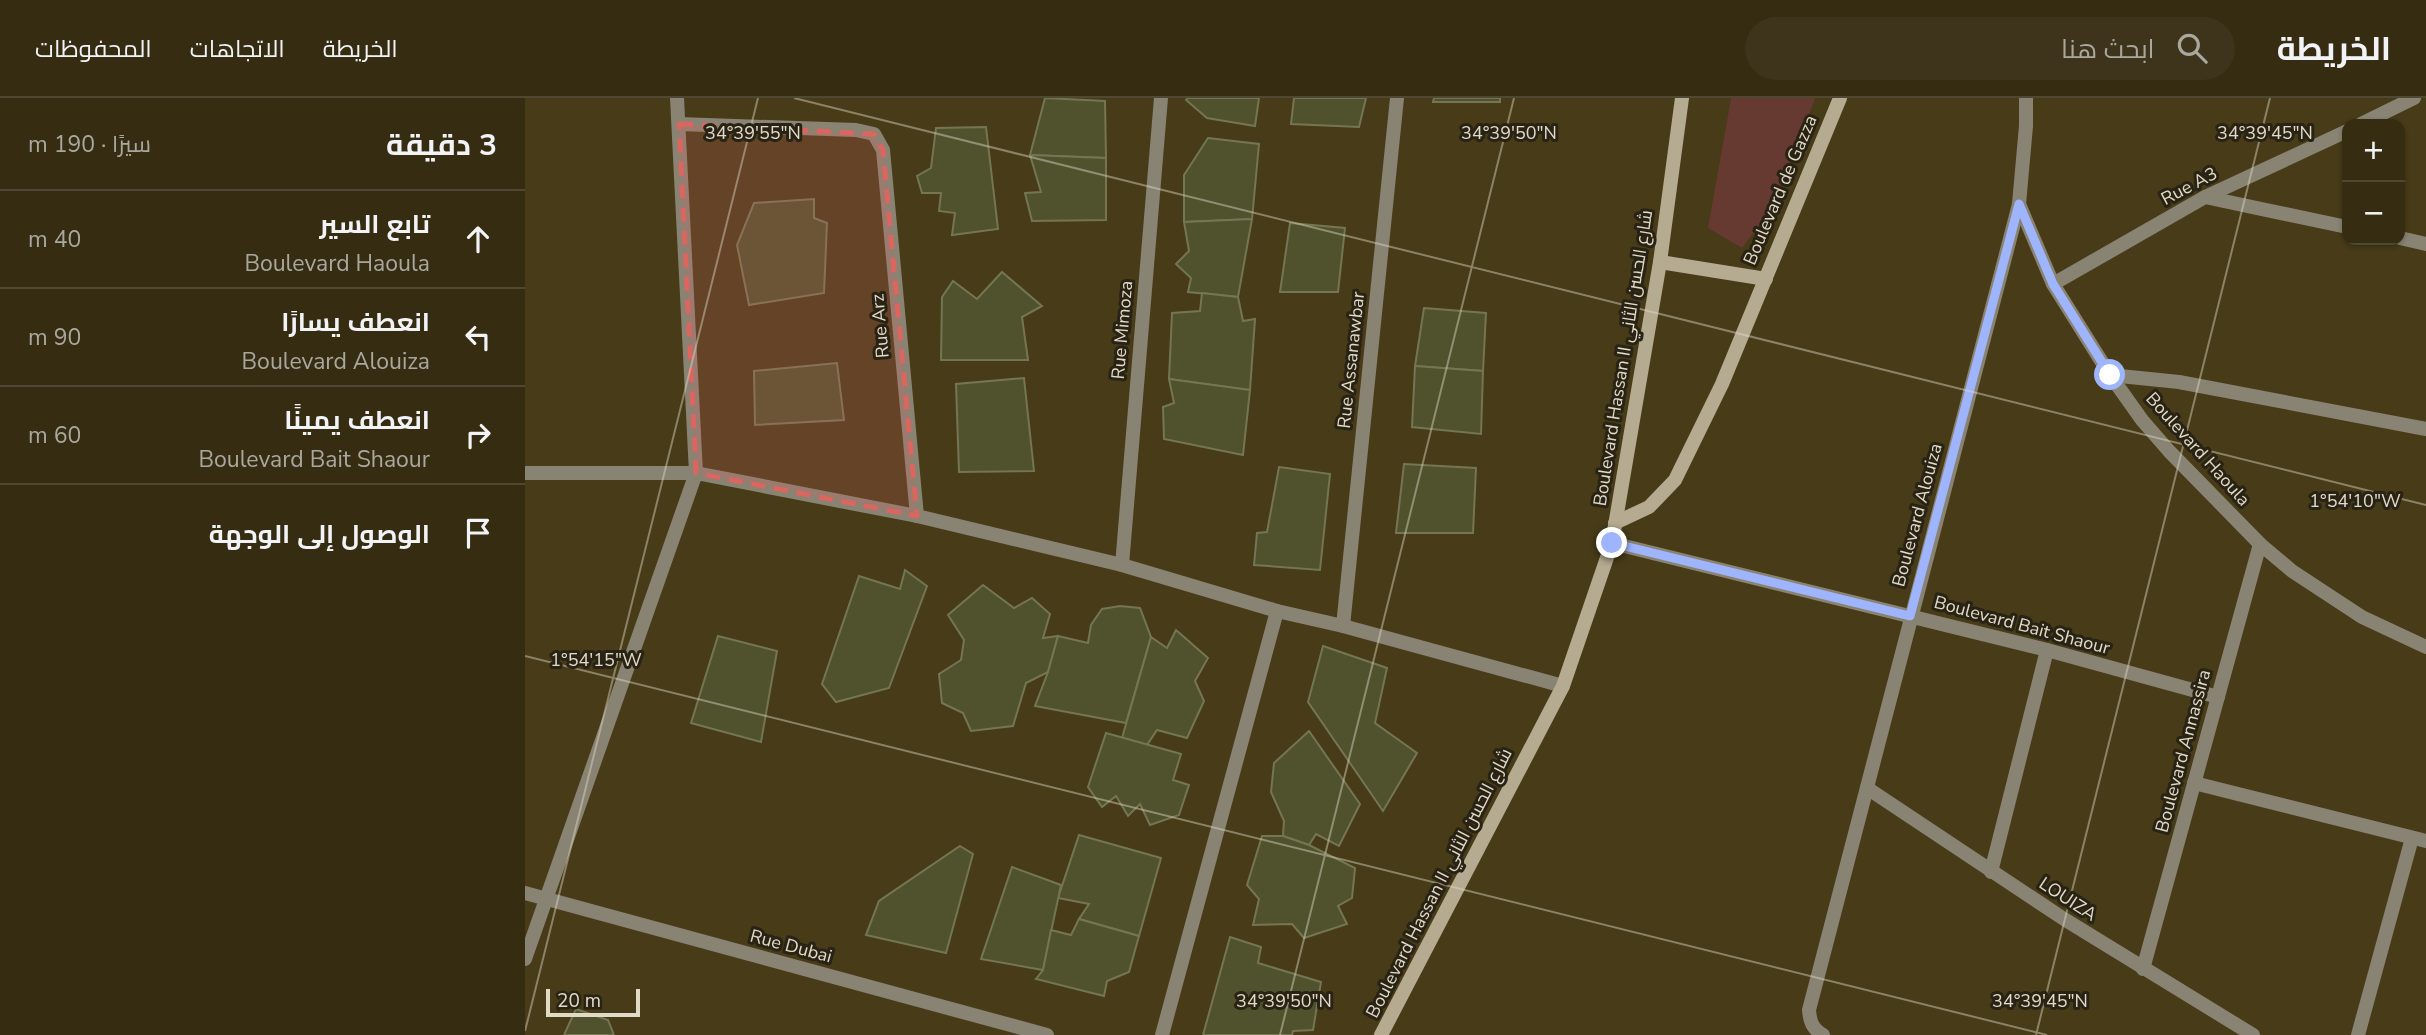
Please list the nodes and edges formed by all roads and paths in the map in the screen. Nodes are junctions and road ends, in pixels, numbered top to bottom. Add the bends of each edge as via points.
1 (677, 98) edge
2 (1161, 98) edge
3 (1398, 98) edge
4 (1682, 98) edge
5 (1840, 98) edge
6 (2026, 98) edge
7 (2414, 98) edge
8 (2371, 119) edge
9 (679, 124) junction
10 (2342, 133) edge
11 (2205, 197) junction
12 (2019, 204) junction
13 (2342, 226) edge
14 (2405, 239) edge
15 (2426, 244) edge
16 (1660, 262) junction
17 (1766, 279) junction
18 (2053, 284) junction
19 (2110, 375) junction
20 (2426, 429) edge
21 (525, 473) edge
22 (696, 473) junction
23 (917, 516) junction
24 (1615, 523) junction
25 (1612, 543) junction
26 (2260, 544) junction
27 (1122, 565) junction
28 (1277, 611) junction
29 (1910, 616) junction
30 (1343, 626) junction
31 (2426, 647) edge
32 (2047, 650) junction
33 (1563, 686) junction
34 (2218, 697) junction
35 (2194, 783) junction
36 (1867, 788) junction
37 (2419, 840) edge
38 (1991, 872) junction
39 (525, 893) edge
40 (545, 899) junction
41 (525, 959) edge
42 (2143, 969) junction
43 (1047, 1035) edge
44 (1162, 1035) edge
45 (1381, 1035) edge
46 (1823, 1035) edge
47 (2253, 1035) edge
48 (2358, 1035) edge

1 - 9 street
2 - 27 street, Rue Mimoza
3 - 30 street, Rue Assanawbar
4 - 16 main road, Boulevard Hassan II شارع الحسن الثاني
5 - 17 main road, Boulevard de Gazza
6 - 12 street, Boulevard Alouiza
7 - 8 street
9 - 22 street
9 - 23 street, Rue Arz via 874,134 883,150
10 - 11 street, Rue A3
11 - 13 street
11 - 18 street, Rue A3
12 - 18 street, Boulevard Haoula
12 - 29 street, Boulevard Alouiza
14 - 15 street
16 - 17 main road, Boulevard de Gazza
16 - 24 main road, Boulevard Hassan II شارع الحسن الثاني
17 - 24 main road via 1675,480 1650,507
18 - 19 street, Boulevard Haoula
19 - 20 street via 2179,382
19 - 26 street, Boulevard Haoula via 2169,451
21 - 22 street
22 - 23 street
22 - 40 street
23 - 27 street
24 - 25 main road, Boulevard Hassan II شارع الحسن الثاني
25 - 29 street, Boulevard Bait Shaour
25 - 33 main road, Boulevard Hassan II شارع الحسن الثاني
26 - 31 street, Boulevard Haoula via 2362,617
26 - 34 street, Boulevard Annassira
27 - 28 street
28 - 30 street
28 - 44 street
29 - 32 street, Boulevard Bait Shaour
29 - 36 street, Boulevard Alouiza
30 - 33 street
32 - 34 street, Boulevard Bait Shaour
32 - 38 street
33 - 45 main road, Boulevard Hassan II شارع الحسن الثاني
34 - 35 street, Boulevard Annassira
35 - 37 street
35 - 42 street, Boulevard Annassira
36 - 38 street, LOUIZA
36 - 46 street, Boulevard Alouiza via 1809,1010 1810,1021
37 - 48 street
38 - 42 street, LOUIZA
39 - 40 street, Rue Dubai
40 - 41 street
40 - 43 street, Rue Dubai
42 - 47 street, LOUIZA

